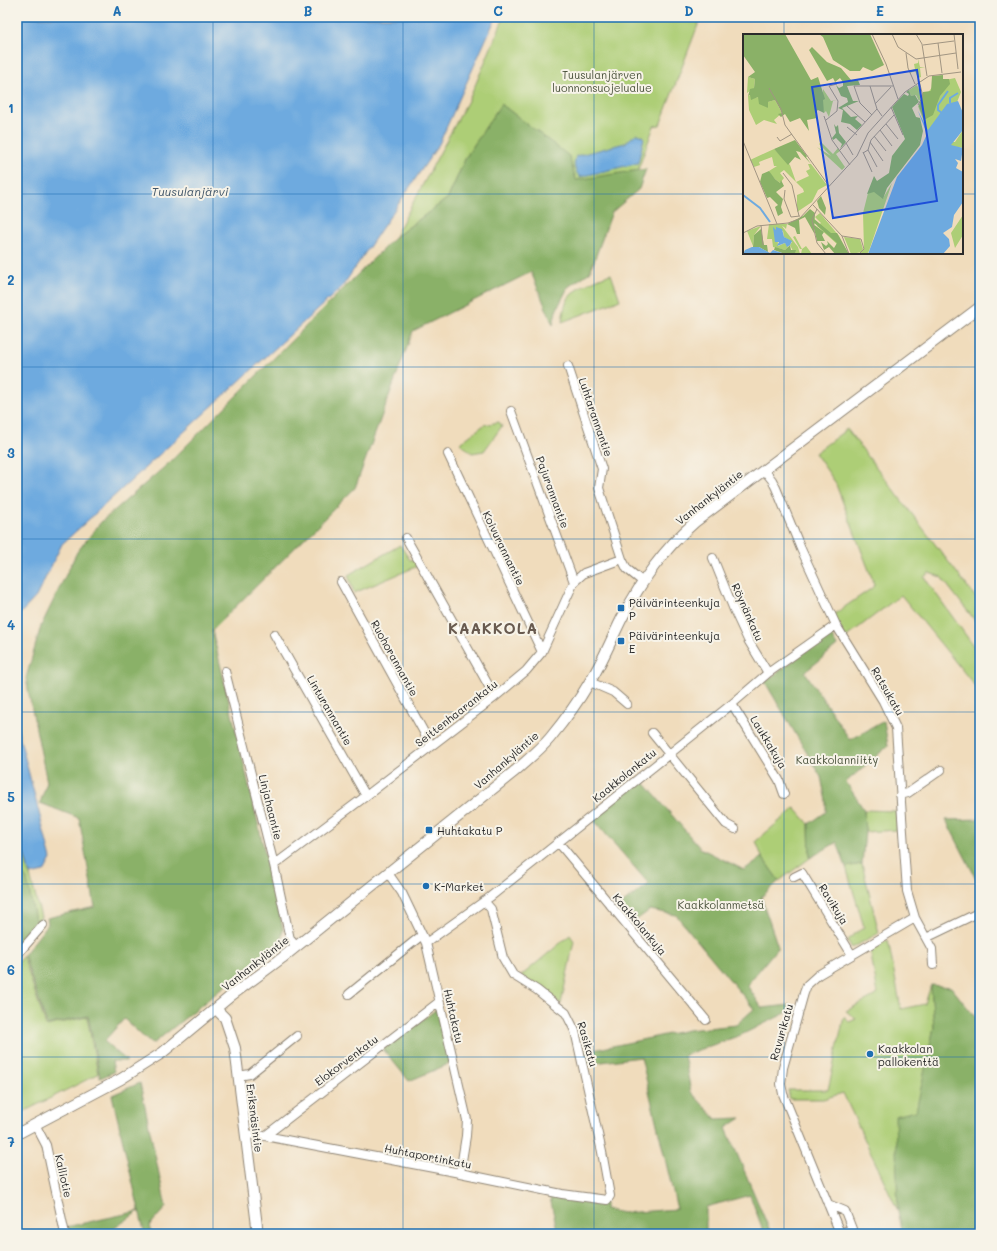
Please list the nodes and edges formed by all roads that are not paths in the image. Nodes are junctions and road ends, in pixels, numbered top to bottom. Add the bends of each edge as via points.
1 (980, 307) edge
2 (568, 366) dead end
3 (511, 411) dead end
4 (448, 454) dead end
5 (764, 470) junction
6 (406, 538) dead end
7 (713, 558) dead end
8 (622, 559) junction
9 (341, 582) dead end
10 (574, 582) junction
11 (642, 582) junction
12 (836, 625) junction
13 (274, 634) dead end
14 (542, 652) junction
15 (225, 671) dead end
16 (768, 673) junction
17 (590, 682) junction
18 (495, 697) junction
19 (627, 704) dead end
20 (732, 704) junction
21 (652, 733) dead end
22 (431, 745) junction
23 (670, 753) junction
24 (941, 770) dead end
25 (784, 794) dead end
26 (900, 795) junction
27 (366, 796) junction
28 (735, 829) dead end
29 (558, 842) junction
30 (274, 865) junction
31 (388, 873) junction
32 (794, 877) dead end
33 (484, 901) junction
34 (980, 912) edge
35 (915, 918) junction
36 (43, 925) dead end
37 (422, 935) junction
38 (926, 938) junction
39 (426, 943) junction
40 (296, 946) junction
41 (17, 955) edge
42 (852, 955) junction
43 (933, 965) dead end
44 (348, 994) dead end
45 (439, 1002) junction
46 (216, 1008) junction
47 (706, 1020) dead end
48 (297, 1036) dead end
49 (238, 1076) junction
50 (35, 1124) junction
51 (17, 1134) edge
52 (245, 1134) junction
53 (265, 1136) junction
54 (460, 1172) junction
55 (607, 1200) joint
56 (828, 1204) junction
57 (65, 1234) edge
58 (258, 1234) edge
59 (839, 1234) edge

1 - 5 street, Vanhankyläntie
2 - 8 street, Luhtarannantie via 602,469 599,488
3 - 10 street, Pajurannantie
4 - 14 street, Koivurannantie
5 - 11 street, Vanhankyläntie via 681,534
5 - 12 street, Ratsukatu via 776,488
6 - 18 street
7 - 16 street, Röynänkatu via 748,640
8 - 10 street via 584,573
8 - 11 street, Luhtarannantie via 627,570
9 - 22 street, Ruohorannantie
10 - 14 street, Seittenhaarankatu
11 - 17 street, Vanhankyläntie
12 - 16 street, Kaakkolankatu
12 - 26 street, Ratsukatu via 883,701 896,728
13 - 27 street, Linturannantie
14 - 18 street, Seittenhaarankatu via 526,671
15 - 30 street, Linjahaantie
16 - 20 street, Kaakkolankatu
17 - 19 street via 613,692
17 - 31 street, Vanhankyläntie via 550,738 531,757
18 - 22 street, Seittenhaarankatu
20 - 23 street, Kaakkolankatu
20 - 25 street, Laukkakuja via 779,780
21 - 23 street
22 - 27 street, Seittenhaarankatu
23 - 28 street via 726,824
23 - 29 street, Kaakkolankatu
24 - 26 street via 908,793
26 - 35 street, Ratsukatu via 906,883
27 - 30 street, Seittenhaarankatu
29 - 33 street, Kaakkolankatu
29 - 47 street, Kaakkolankuja
30 - 40 street, Linjahaantie via 290,939
31 - 37 street, Huhtakatu via 402,893
31 - 40 street, Vanhankyläntie
32 - 42 street, Ravikuja via 802,873
33 - 39 street, Kaakkolankatu
33 - 55 street, Rasikatu via 491,909 503,958 513,975 566,1013 575,1032 602,1152 610,1196
34 - 38 street
35 - 38 street, Ratsukatu
35 - 42 street, Ravurikatu
36 - 41 street
37 - 39 street, Huhtakatu
37 - 44 street
38 - 43 street, Ratsukatu via 932,949
39 - 45 street, Huhtakatu
40 - 46 street, Vanhankyläntie
42 - 56 street, Ravurikatu via 818,975 807,985 781,1077 783,1094
45 - 53 street, Elokorvenkatu
45 - 54 street, Huhtakatu via 467,1120
46 - 49 street, Eriksnäsintie via 225,1018 229,1029 235,1048
46 - 50 street, Vanhankyläntie via 140,1068
48 - 49 street via 250,1074
49 - 52 street, Eriksnäsintie
50 - 51 street, Vanhankyläntie
50 - 57 street, Kalliotie via 46,1145
52 - 53 street, Huhtaportinkatu
52 - 58 street, Eriksnäsintie
53 - 54 street, Huhtaportinkatu
54 - 55 street, Huhtaportinkatu via 562,1194
56 - 59 street, Ravurikatu
56 - 59 street, Ravurikatu via 845,1211 852,1229

